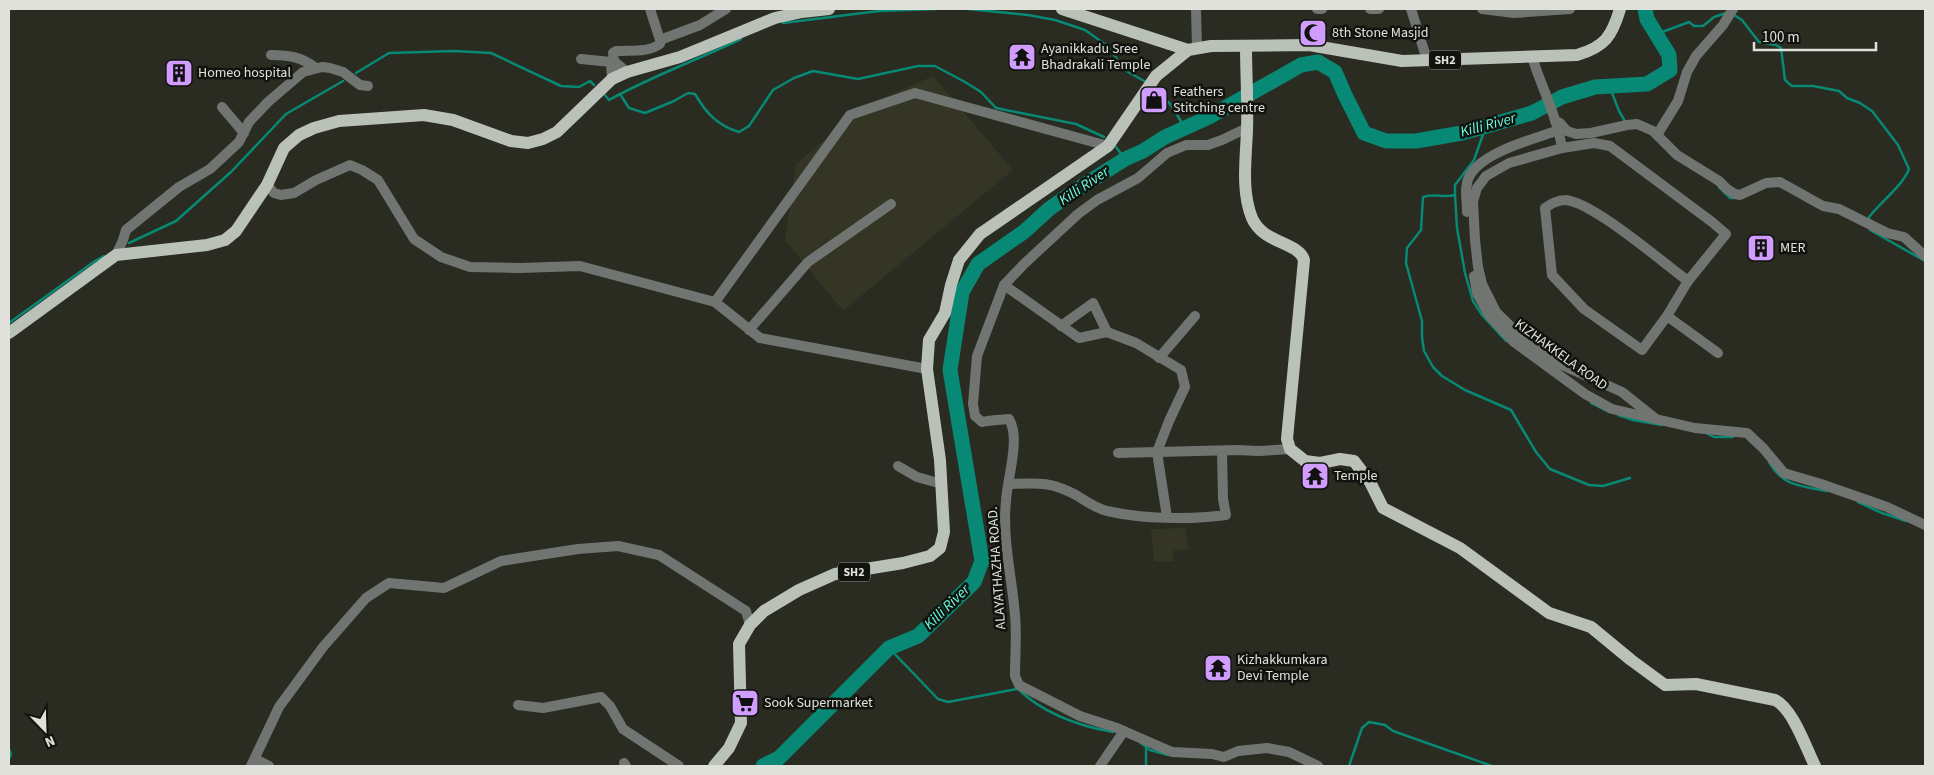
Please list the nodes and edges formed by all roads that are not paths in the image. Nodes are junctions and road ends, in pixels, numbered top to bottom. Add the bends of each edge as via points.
1 (650, 9) edge
2 (726, 9) edge
3 (829, 9) edge
4 (1062, 9) edge
5 (1196, 9) edge
6 (1317, 9) edge
7 (1322, 9) edge
8 (1370, 9) edge
9 (1379, 9) edge
10 (1411, 9) edge
11 (1482, 9) edge
12 (1570, 9) edge
13 (1620, 9) edge
14 (1730, 13) edge
15 (660, 40) junction
16 (1246, 46) junction
17 (1192, 49) junction
18 (271, 55) dead end
19 (1532, 57) junction
20 (581, 59) dead end
21 (1427, 60) junction
22 (316, 68) junction
23 (627, 72) junction
24 (612, 79) junction
25 (368, 86) dead end
26 (222, 107) dead end
27 (1556, 122) junction
28 (1247, 128) junction
29 (244, 133) junction
30 (1657, 135) junction
31 (1108, 146) junction
32 (1562, 148) junction
33 (267, 185) junction
34 (891, 204) dead end
35 (116, 255) junction
36 (1925, 256) edge
37 (1688, 281) junction
38 (1004, 285) junction
39 (715, 302) junction
40 (1195, 316) dead end
41 (1667, 316) junction
42 (1061, 326) junction
43 (749, 330) junction
44 (1107, 332) junction
45 (9, 333) edge
46 (1718, 353) dead end
47 (1160, 358) junction
48 (928, 369) junction
49 (1656, 419) junction
50 (1290, 449) junction
51 (1222, 450) junction
52 (1157, 452) junction
53 (1118, 453) dead end
54 (898, 466) dead end
55 (942, 484) junction
56 (1009, 484) junction
57 (1167, 517) junction
58 (1925, 525) edge
59 (750, 625) junction
60 (518, 705) dead end
61 (1124, 731) junction
62 (253, 762) edge
63 (269, 766) edge
64 (679, 766) edge
65 (714, 766) edge
66 (1100, 766) edge
67 (1318, 766) edge
68 (1816, 766) edge

1 - 15 street
2 - 15 street via 700,25
3 - 23 main road via 775,18 680,57
4 - 17 main road
5 - 17 street
6 - 7 street
8 - 9 street
10 - 21 street
11 - 12 street via 1514,13
13 - 19 main road, SH2 via 1613,31 1603,44 1592,51
14 - 30 street via 1696,56 1678,101
15 - 23 street via 656,47 646,50 613,53 614,61
16 - 17 main road, SH2
16 - 21 main road, SH2 via 1309,45 1402,61
16 - 28 main road
17 - 31 main road, SH2 via 1156,76
18 - 22 street via 304,59
19 - 21 main road, SH2
19 - 27 street
20 - 24 street via 611,62
22 - 25 street via 336,69 360,85
22 - 29 street via 303,72 288,83 249,122
23 - 24 main road
24 - 33 main road via 557,132 528,143 511,141 453,120 424,115 339,121 314,128 284,148
26 - 29 street
27 - 30 street via 1576,134 1637,124
27 - 32 street
27 - 49 street, KIZHAKKELA ROAD via 1495,154 1475,168 1468,179 1468,244 1477,293 1489,315 1514,342 1585,394 1612,409
28 - 38 street, ALAYATHAZHA ROAD. via 1208,145 1186,145 1167,152 1138,178 1078,214
28 - 50 main road via 1245,177 1252,219 1267,236 1296,249 1304,260 1287,439
29 - 35 street via 239,142 210,169 179,187 126,230
30 - 36 street via 1677,155 1735,194 1740,195 1766,183 1780,182 1823,206 1839,209 1887,233 1904,237
31 - 39 street via 915,93 850,115
31 - 48 main road, SH2 via 980,234 959,260 945,312 929,340
32 - 37 street, KIZHAKKELA ROAD via 1594,143 1610,146 1726,234
32 - 49 street, KIZHAKKELA ROAD via 1509,163 1486,176 1477,188 1473,201 1475,240 1482,284 1496,312 1530,344 1552,361 1622,392
33 - 35 main road via 236,231 225,240
33 - 39 street via 274,193 294,193 350,166 378,180 414,239 441,256 470,267 580,266
34 - 43 street via 808,262
35 - 45 main road
37 - 41 street
37 - 41 street via 1586,207 1566,200 1545,208 1552,275 1584,309 1642,350
38 - 42 street
38 - 56 street, ALAYATHAZHA ROAD. via 977,356 973,404 976,416 982,422 1008,419 1014,428
39 - 43 street
40 - 47 street
41 - 46 street
42 - 44 street via 1079,338
42 - 44 street via 1093,303
43 - 48 street via 760,338
44 - 47 street via 1136,343
47 - 52 street via 1181,370 1185,387
48 - 55 main road, SH2
49 - 58 street, KIZHAKKELA ROAD via 1695,428 1746,433 1784,473 1887,507
50 - 51 street via 1259,452
50 - 68 main road via 1305,461 1320,463 1340,458 1354,461 1370,482 1383,508 1460,548 1549,613 1591,627 1665,685 1696,684 1781,703
51 - 52 street
51 - 57 street via 1226,515
52 - 53 street
52 - 57 street
54 - 55 street via 917,477
55 - 59 main road, SH2 via 944,532 936,553 903,563 834,574 798,590 764,611
56 - 57 street via 1044,483 1058,486 1106,510
56 - 61 street, ALAYATHAZHA ROAD. via 1006,515 1017,683 1080,716
59 - 62 street via 746,611 659,555 618,546 501,560 444,588 389,583 366,598 323,647 279,707
59 - 65 main road, SH2 via 739,644 742,723 729,748
60 - 64 street via 543,708 602,697 623,728
61 - 66 street
61 - 67 street, ALAYATHAZHA ROAD. via 1178,753 1224,757 1238,751 1267,748 1289,752
62 - 63 street

